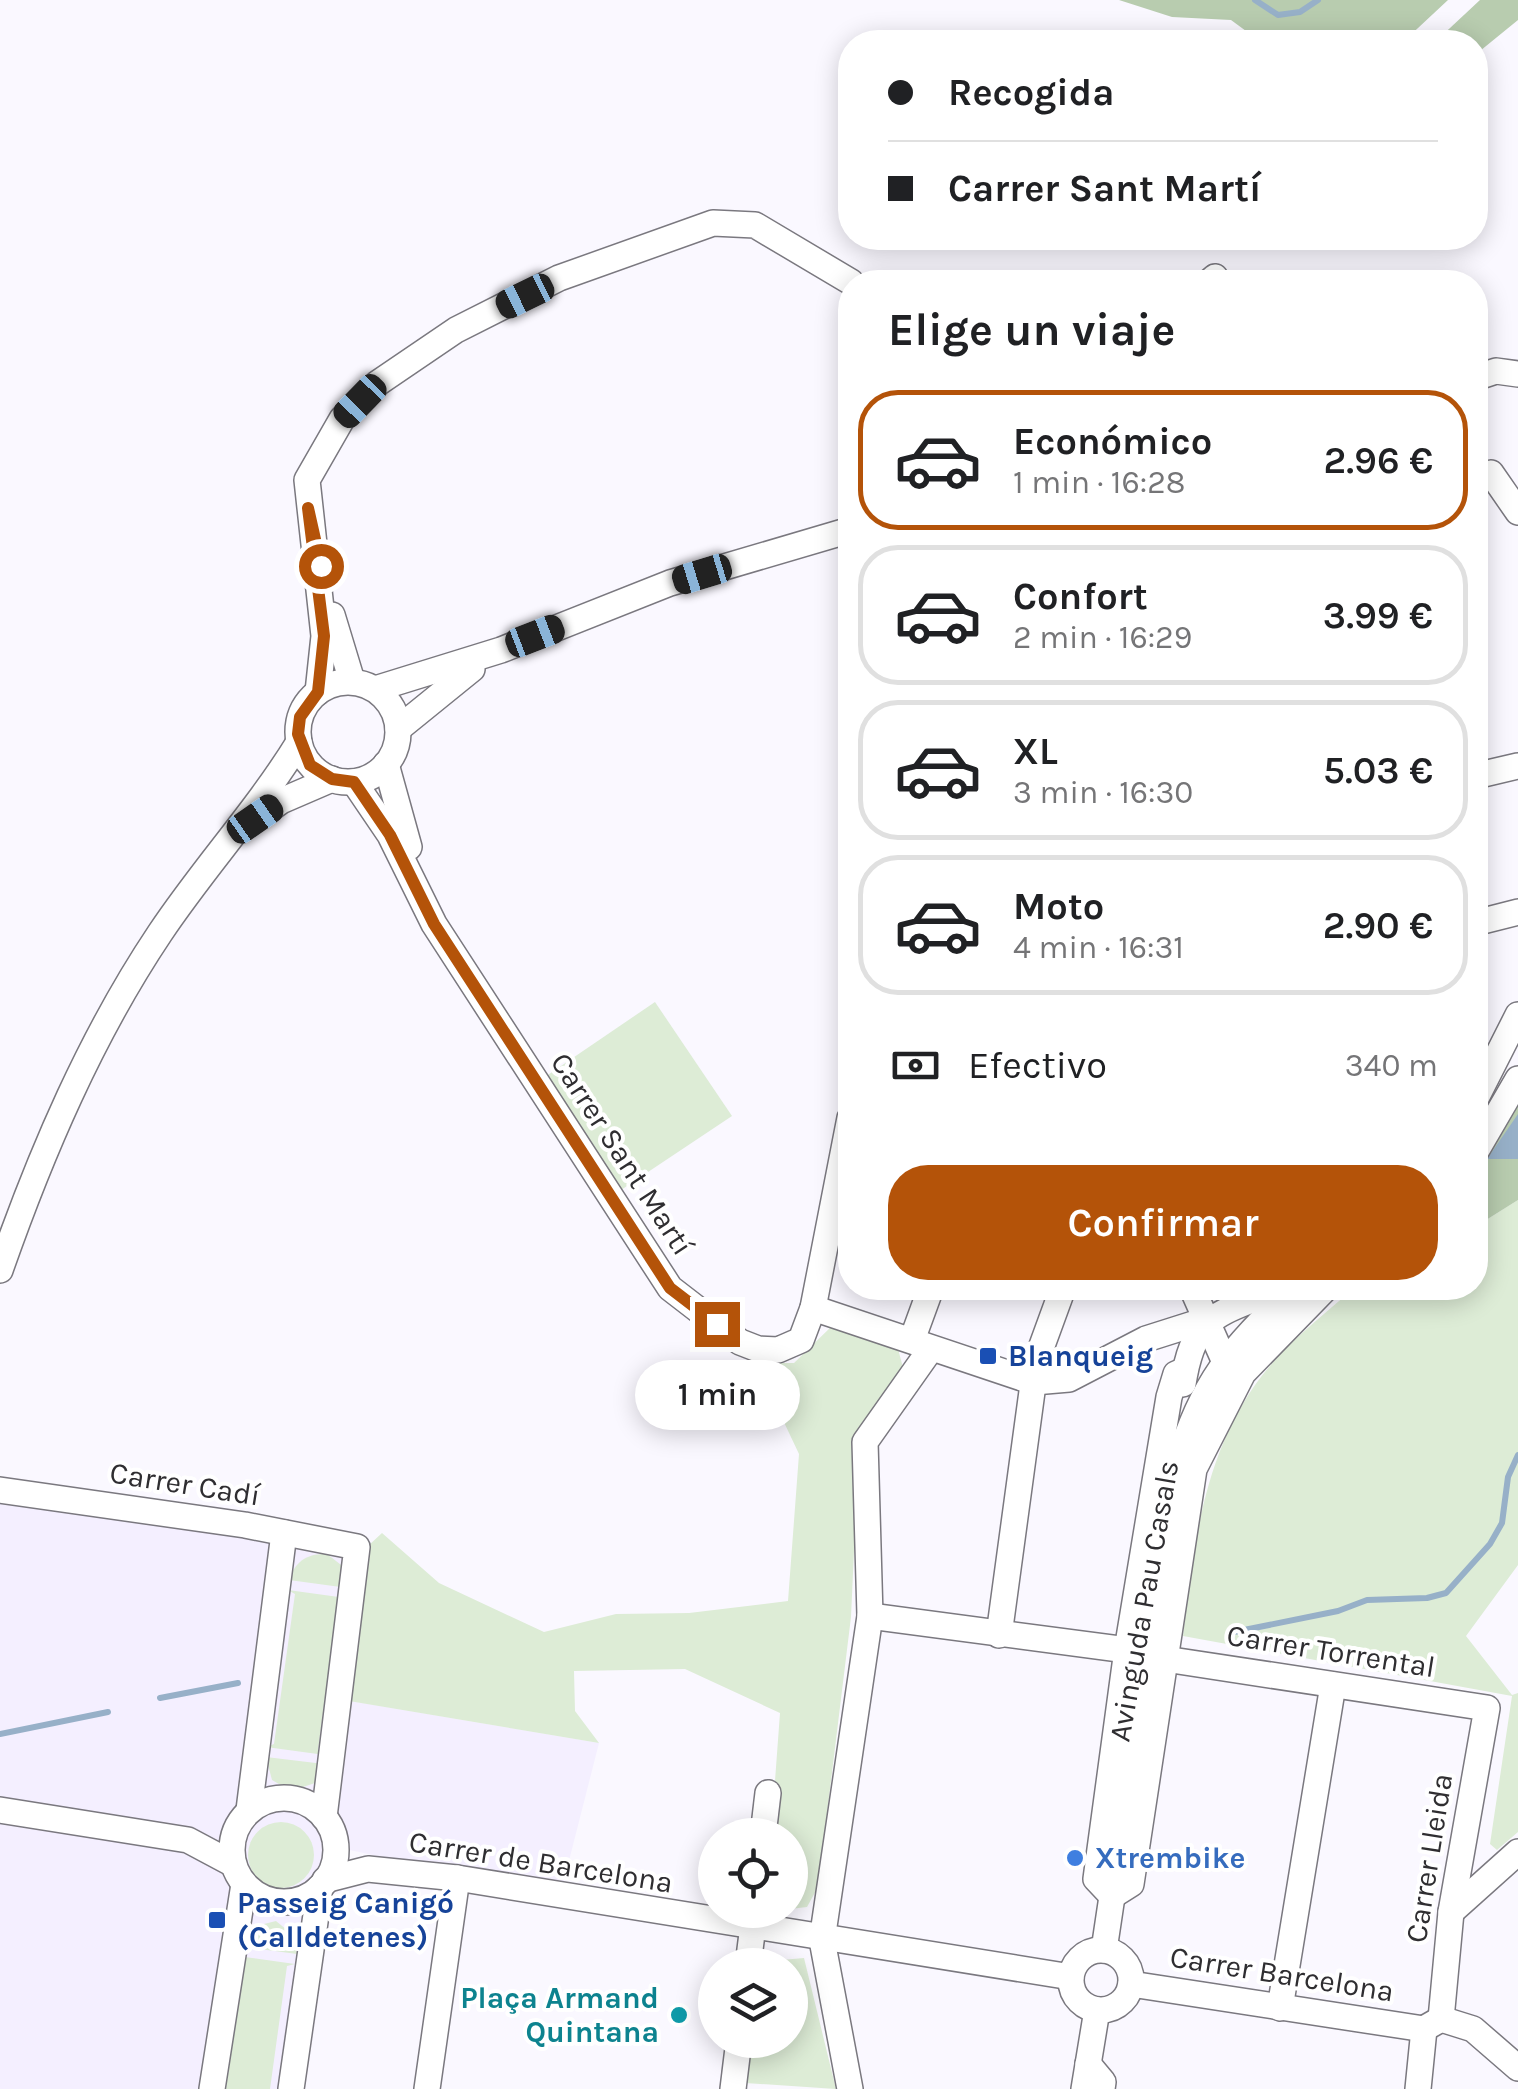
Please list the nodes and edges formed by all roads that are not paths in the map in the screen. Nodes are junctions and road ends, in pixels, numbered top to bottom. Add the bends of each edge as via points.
1 (838, 275) edge
2 (1488, 374) edge
3 (1518, 374) edge
4 (1488, 470) edge
5 (1518, 470) edge
6 (1488, 476) edge
7 (308, 508) junction
8 (1518, 512) edge
9 (838, 534) edge
10 (501, 650) junction
11 (363, 685) junction
12 (318, 692) junction
13 (398, 729) junction
14 (299, 742) junction
15 (386, 764) junction
16 (1518, 766) edge
17 (1488, 773) edge
18 (343, 781) junction
19 (230, 837) junction
20 (1518, 912) edge
21 (1488, 920) edge
22 (482, 1000) junction
23 (1518, 1015) edge
24 (1488, 1074) edge
25 (1518, 1078) edge
26 (1488, 1131) edge
27 (838, 1180) edge
28 (0, 1270) edge
29 (929, 1300) edge
30 (1058, 1300) edge
31 (1205, 1300) edge
32 (1205, 1300) edge
33 (1282, 1300) edge
34 (1314, 1300) edge
35 (813, 1308) junction
36 (921, 1345) junction
37 (1182, 1350) junction
38 (1224, 1360) junction
39 (1034, 1382) junction
40 (1176, 1468) junction
41 (1, 1490) edge
42 (284, 1533) junction
43 (870, 1616) junction
44 (999, 1635) junction
45 (1127, 1650) junction
46 (1165, 1659) junction
47 (1334, 1684) junction
48 (1487, 1708) joint
49 (768, 1793) dead end
50 (0, 1810) edge
51 (324, 1816) junction
52 (243, 1818) junction
53 (765, 1818) edge
54 (188, 1840) junction
55 (336, 1847) junction
56 (1518, 1852) edge
57 (368, 1869) junction
58 (239, 1874) junction
59 (457, 1878) junction
60 (323, 1884) junction
61 (1112, 1896) junction
62 (698, 1912) edge
63 (1450, 1912) junction
64 (781, 1928) edge
65 (822, 1940) junction
66 (1104, 1950) junction
67 (1071, 1977) junction
68 (1131, 1984) junction
69 (1280, 2008) junction
70 (1097, 2010) junction
71 (1432, 2024) junction
72 (737, 2058) edge
73 (1518, 2068) edge
74 (1086, 2076) edge
75 (1518, 2082) edge
76 (1425, 2083) edge
77 (212, 2089) edge
78 (291, 2089) edge
79 (427, 2089) edge
80 (733, 2089) edge
81 (850, 2089) edge
82 (1067, 2089) edge
83 (1102, 2089) edge
84 (1507, 2089) edge

1 - 7 street via 755,225 713,223 559,278 456,330 378,383 342,420 307,480
2 - 3 street
4 - 5 street
6 - 8 street
7 - 11 street
7 - 12 street via 324,636
9 - 10 street via 670,583
10 - 11 street
10 - 13 street
11 - 12 street via 335,682
11 - 13 street via 393,708
12 - 14 street via 300,717
13 - 15 street
14 - 18 street via 310,765
14 - 19 street
15 - 18 street via 370,778
15 - 22 street, Carrer Sant Martí via 425,891
16 - 17 street
18 - 19 street via 280,801
18 - 22 street, Carrer Sant Martí via 390,835
19 - 28 street via 158,935 72,1089
20 - 21 street
22 - 35 street, Carrer Sant Martí via 670,1288 758,1349 778,1350 801,1340
23 - 24 street
25 - 26 street
27 - 35 street
29 - 36 street
30 - 39 street
31 - 37 street, Avinguda Pau Casals
32 - 38 street
33 - 38 street, Avinguda Pau Casals
34 - 46 street, Avinguda Pau Casals via 1243,1373 1194,1468
35 - 36 street
36 - 39 street
36 - 43 street via 865,1442
37 - 38 street
37 - 39 street via 1069,1380
37 - 40 street, Avinguda Pau Casals
37 - 45 street, Avinguda Pau Casals via 1168,1398
38 - 40 street, Avinguda Pau Casals via 1196,1405
39 - 44 street
40 - 61 street, Avinguda Pau Casals
41 - 42 street, Carrer Cadí
42 - 51 street, Carrer Cadí via 358,1547
42 - 52 street
43 - 44 street
43 - 65 street
44 - 45 street
45 - 61 street, Avinguda Pau Casals via 1096,1878
46 - 47 street, Carrer Torrental
46 - 61 street, Avinguda Pau Casals via 1131,1884
47 - 48 street, Carrer Torrental
47 - 69 street
48 - 63 street, Carrer Lleida
49 - 53 street
50 - 54 street
51 - 52 street via 282,1798
51 - 55 street
52 - 54 street
52 - 58 street
54 - 58 street
55 - 57 street, Carrer de Barcelona
55 - 60 street
56 - 63 street
57 - 59 street, Carrer de Barcelona
57 - 60 street, Carrer de Barcelona
58 - 60 street via 272,1901 304,1898
58 - 77 street
59 - 62 street, Carrer de Barcelona
59 - 79 street
60 - 78 street
61 - 66 street, Avinguda Pau Casals
63 - 71 street, Carrer Lleida
64 - 65 street, Carrer de Barcelona
65 - 67 street
65 - 81 street
66 - 67 street via 1088,1952
66 - 68 street via 1119,1956
67 - 70 street via 1082,2004
68 - 69 street, Carrer Barcelona
68 - 70 street via 1112,2008
69 - 71 street, Carrer Barcelona
70 - 74 street
71 - 73 street via 1473,2029
71 - 76 street, Carrer Lleida
72 - 80 street
74 - 82 street via 1069,2076
74 - 83 street via 1103,2082
75 - 84 street

